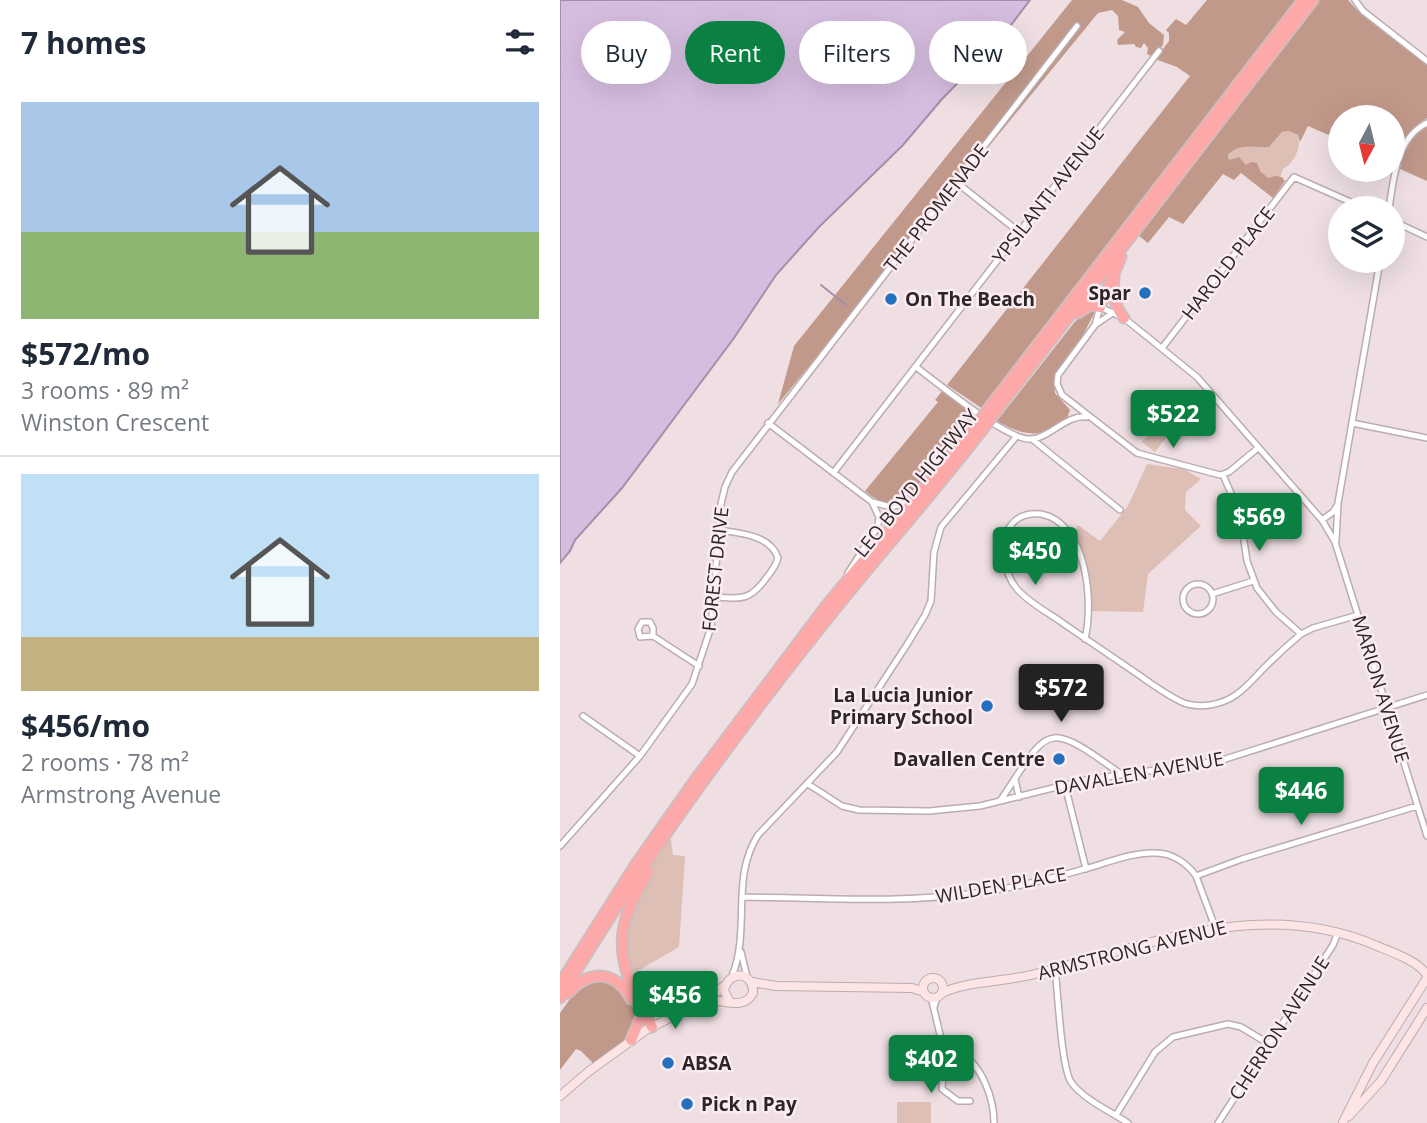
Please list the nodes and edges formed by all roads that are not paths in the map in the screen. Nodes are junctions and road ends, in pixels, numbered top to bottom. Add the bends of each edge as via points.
1 (1303, 0) edge
2 (1313, 0) edge
3 (1355, 0) edge
4 (1077, 26) dead end
5 (1160, 51) dead end
6 (1427, 61) edge
7 (1427, 123) edge
8 (956, 182) junction
9 (1337, 196) edge
10 (1392, 196) edge
11 (1142, 221) junction
12 (1405, 227) edge
13 (1019, 232) junction
14 (1427, 237) edge
15 (1119, 261) junction
16 (1378, 273) edge
17 (1100, 306) junction
18 (1119, 315) junction
19 (1065, 322) junction
20 (1095, 325) junction
21 (1162, 348) junction
22 (916, 367) junction
23 (1071, 402) junction
24 (991, 412) junction
25 (1090, 417) junction
26 (1071, 420) junction
27 (768, 423) junction
28 (1352, 423) junction
29 (980, 426) junction
30 (1016, 437) junction
31 (1427, 438) edge
32 (1032, 439) junction
33 (1258, 448) junction
34 (834, 472) junction
35 (1223, 475) junction
36 (917, 499) junction
37 (872, 502) junction
38 (1339, 503) junction
39 (1120, 510) dead end
40 (1322, 520) junction
41 (719, 530) junction
42 (1335, 542) junction
43 (1253, 581) junction
44 (1212, 594) junction
45 (714, 597) junction
46 (826, 606) junction
47 (1359, 615) junction
48 (1301, 634) junction
49 (653, 636) dead end
50 (1085, 639) junction
51 (699, 666) junction
52 (1427, 695) edge
53 (1386, 708) junction
54 (583, 716) dead end
55 (640, 756) junction
56 (1121, 774) junction
57 (1015, 779) junction
58 (808, 784) junction
59 (1065, 785) junction
60 (1018, 797) junction
61 (1000, 801) junction
62 (1417, 806) junction
63 (1427, 836) edge
64 (661, 841) junction
65 (561, 843) edge
66 (1086, 869) junction
67 (1196, 876) junction
68 (742, 897) junction
69 (1215, 927) junction
70 (1338, 932) junction
71 (741, 949) junction
72 (1055, 969) junction
73 (1426, 974) edge
74 (732, 976) junction
75 (749, 980) junction
76 (942, 982) junction
77 (560, 984) edge
78 (724, 986) junction
79 (776, 986) junction
80 (956, 987) junction
81 (932, 992) junction
82 (751, 999) junction
83 (705, 1000) junction
84 (560, 1001) edge
85 (730, 1002) junction
86 (1427, 1008) edge
87 (648, 1023) junction
88 (1396, 1025) junction
89 (1410, 1034) junction
90 (1390, 1035) junction
91 (631, 1040) joint
92 (1403, 1044) junction
93 (1269, 1045) junction
94 (944, 1051) junction
95 (1367, 1072) junction
96 (1381, 1080) junction
97 (560, 1096) edge
98 (970, 1101) dead end
99 (1116, 1115) junction
100 (993, 1123) edge
101 (1128, 1123) edge
102 (1218, 1123) edge
103 (1343, 1123) edge

1 - 24 highway, LEO BOYD HIGHWAY
2 - 11 highway, LEO BOYD HIGHWAY
3 - 6 street
4 - 8 street, THE PROMENADE
5 - 13 street, YPSILANTI AVENUE
7 - 10 street via 1401,151
8 - 13 street
8 - 27 street, THE PROMENADE
9 - 21 street, HAROLD PLACE via 1294,177
11 - 15 highway
11 - 19 highway, LEO BOYD HIGHWAY
12 - 14 street
13 - 22 street, YPSILANTI AVENUE
15 - 17 highway
15 - 18 highway via 1113,293
16 - 28 street, MARION AVENUE
17 - 18 street, MARION AVENUE
17 - 19 highway via 1086,306
17 - 20 street
18 - 20 street
18 - 21 street, MARION AVENUE
19 - 24 highway, LEO BOYD HIGHWAY
20 - 23 street via 1058,375 1058,388
21 - 33 street, MARION AVENUE via 1197,377
22 - 30 street
22 - 34 street, YPSILANTI AVENUE
23 - 25 street
23 - 26 street
24 - 29 highway, LEO BOYD HIGHWAY, bridge
25 - 26 street
25 - 35 street via 1137,453
26 - 32 street
27 - 34 street
27 - 41 street, FOREST DRIVE via 728,479
28 - 31 street
28 - 38 street, MARION AVENUE
29 - 36 highway, LEO BOYD HIGHWAY
29 - 64 highway, LEO BOYD HIGHWAY via 799,655
30 - 32 street
30 - 58 street via 941,527 925,615 837,751
32 - 39 street
33 - 35 street
33 - 40 street, MARION AVENUE
34 - 37 street
35 - 43 street via 1240,514
36 - 37 street via 891,507
36 - 46 highway, LEO BOYD HIGHWAY
37 - 46 street via 878,517 874,535
38 - 40 street
38 - 42 street, MARION AVENUE
40 - 42 street, MARION AVENUE
41 - 45 street, FOREST DRIVE
41 - 45 street via 750,535 771,547 778,558 752,595
42 - 47 street, MARION AVENUE
43 - 44 street
43 - 48 street via 1270,606
44 - 44 street via 1211,605 1202,613 1191,612 1184,603 1184,592 1193,584 1204,585
45 - 51 street, FOREST DRIVE
46 - 77 highway, LEO BOYD HIGHWAY via 661,827
47 - 48 street
47 - 53 street, MARION AVENUE
48 - 50 street via 1236,696 1202,706 1167,694
49 - 51 street
50 - 50 street via 1012,582 1005,542 1010,527 1023,516 1051,517 1077,545 1086,587
51 - 55 street, FOREST DRIVE via 688,690
52 - 53 street, DAVALLEN AVENUE
53 - 56 street, DAVALLEN AVENUE via 1219,761
53 - 62 street, MARION AVENUE
54 - 55 street
55 - 65 street, FOREST DRIVE
56 - 57 street via 1080,744 1055,737 1037,746
56 - 59 street, DAVALLEN AVENUE
57 - 60 street
57 - 61 street
58 - 61 street, DAVALLEN AVENUE via 842,806 859,810 929,811
58 - 68 street via 758,835 744,864
59 - 60 street, DAVALLEN AVENUE
59 - 66 street
60 - 61 street, DAVALLEN AVENUE
62 - 63 street, MARION AVENUE
62 - 67 street
64 - 84 highway, LEO BOYD HIGHWAY
64 - 87 highway via 628,910 622,938 625,972
66 - 67 street, WILDEN PLACE via 1157,853 1181,861
66 - 68 street, WILDEN PLACE via 956,896
67 - 69 street
68 - 71 street
69 - 70 street, ARMSTRONG AVENUE via 1269,924
69 - 72 street, ARMSTRONG AVENUE
70 - 73 street, ARMSTRONG AVENUE via 1385,949
70 - 93 street, CHERRON AVENUE
71 - 74 street
71 - 75 street
72 - 80 street, ARMSTRONG AVENUE
72 - 99 street via 1064,1062 1070,1080
73 - 88 street
74 - 75 street
74 - 78 street
75 - 79 street
75 - 82 street
76 - 80 street, ARMSTRONG AVENUE
76 - 81 street
76 - 81 street via 933,978
78 - 83 street
78 - 85 street
79 - 81 street
79 - 82 street
80 - 81 street, ARMSTRONG AVENUE
81 - 94 street
82 - 85 street via 744,1004
83 - 85 street
83 - 87 street
84 - 87 highway via 585,979 608,977 624,987
86 - 89 street
87 - 91 highway
88 - 89 street
88 - 90 street
89 - 92 street
90 - 92 street
90 - 95 street
91 - 97 street
92 - 96 street
93 - 99 street via 1228,1024 1173,1037 1155,1052
93 - 102 street, CHERRON AVENUE
94 - 98 street via 942,1089 958,1101
94 - 100 street via 960,1053 978,1071 993,1104
95 - 96 street
95 - 103 street
96 - 103 street
99 - 101 street

